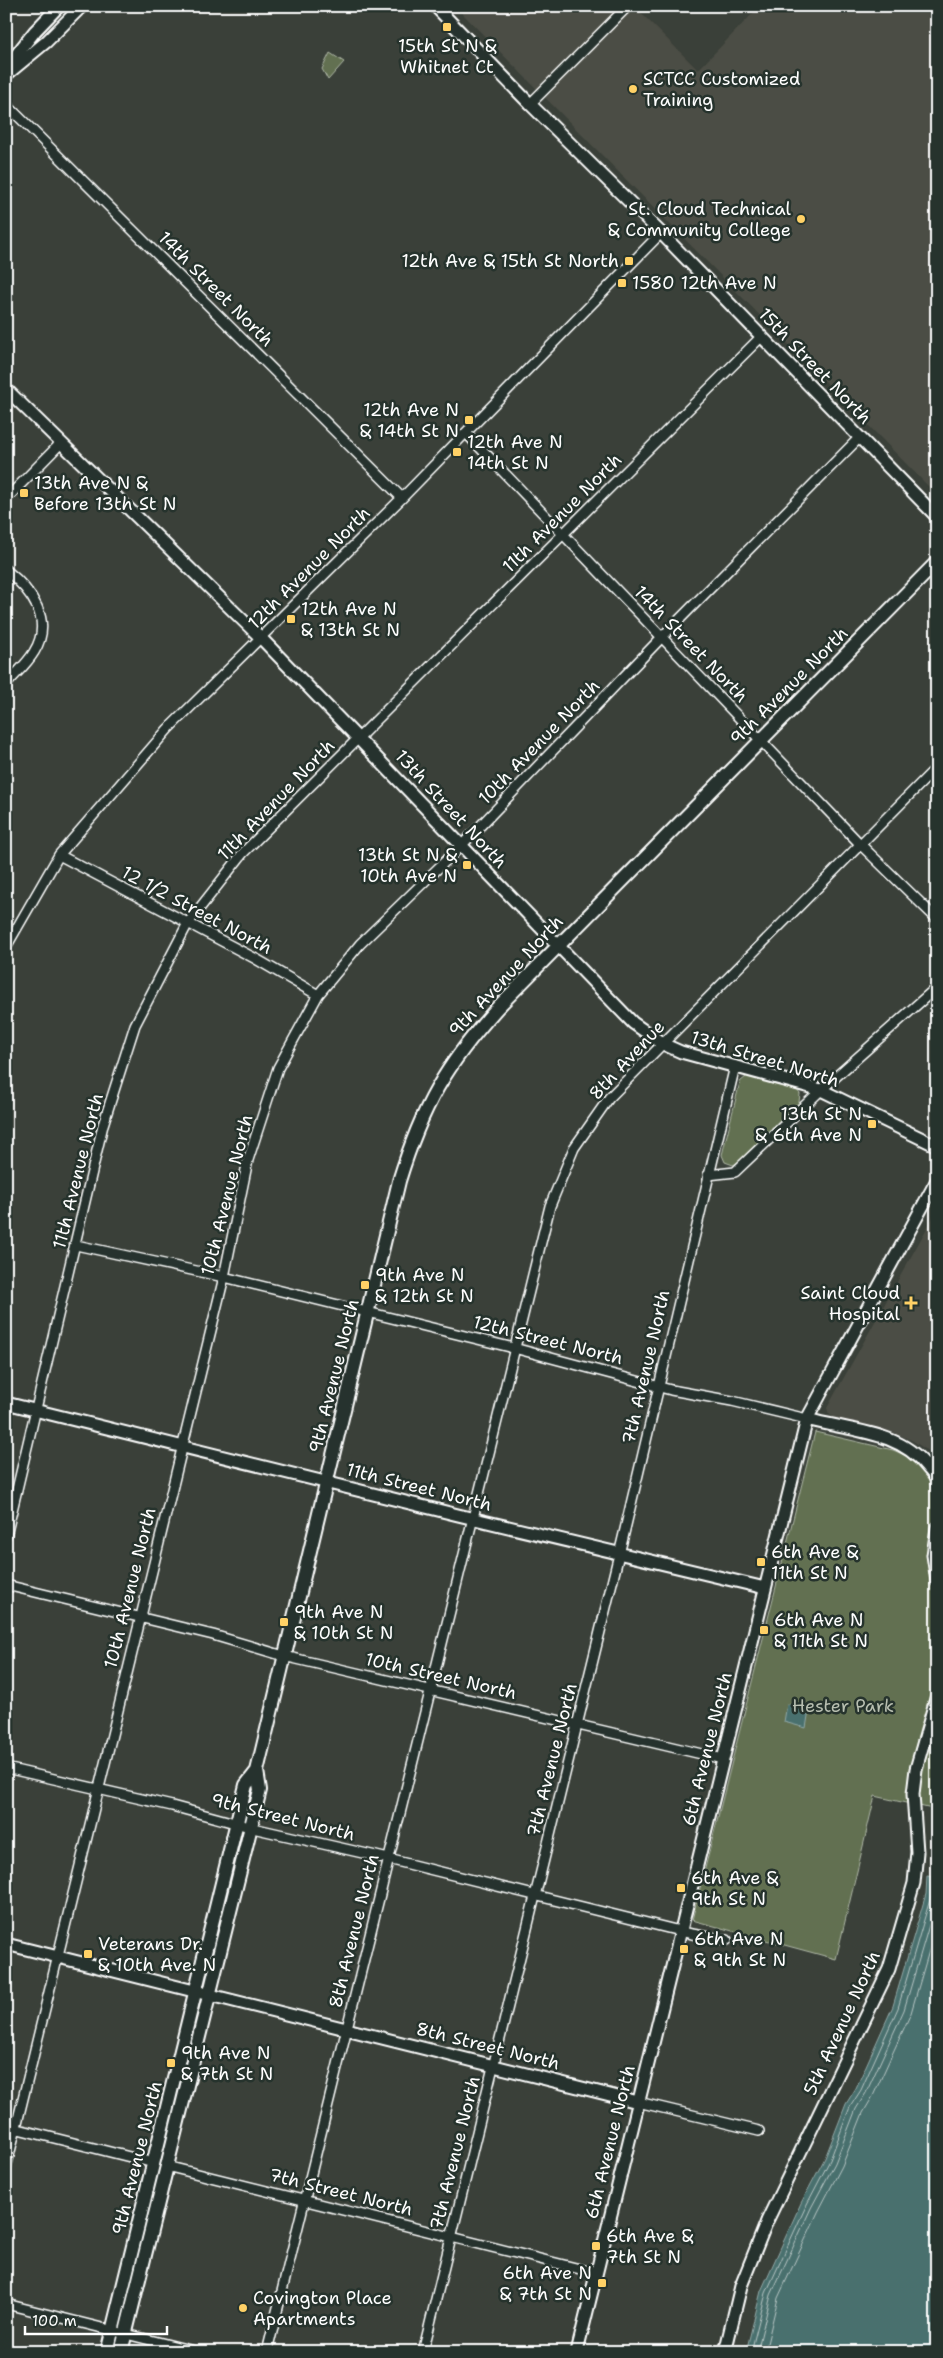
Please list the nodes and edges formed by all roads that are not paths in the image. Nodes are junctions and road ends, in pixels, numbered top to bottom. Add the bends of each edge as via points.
1 (59, 6) edge
2 (82, 6) edge
3 (436, 6) edge
4 (628, 6) edge
5 (6, 68) edge
6 (6, 75) edge
7 (6, 104) edge
8 (530, 104) junction
9 (661, 233) junction
10 (762, 336) junction
11 (6, 389) edge
12 (466, 433) junction
13 (860, 437) junction
14 (61, 443) junction
15 (402, 498) junction
16 (6, 499) edge
17 (937, 517) edge
18 (564, 535) junction
19 (937, 562) edge
20 (6, 570) edge
21 (662, 637) junction
22 (261, 638) junction
23 (6, 685) edge
24 (359, 738) junction
25 (761, 740) junction
26 (937, 767) edge
27 (861, 845) junction
28 (461, 846) junction
29 (60, 855) junction
30 (937, 920) edge
31 (188, 923) junction
32 (6, 946) edge
33 (558, 946) junction
34 (937, 987) edge
35 (318, 996) junction
36 (663, 1044) junction
37 (735, 1066) junction
38 (821, 1090) junction
39 (937, 1146) edge
40 (708, 1175) junction
41 (937, 1180) edge
42 (76, 1245) junction
43 (224, 1277) junction
44 (367, 1312) junction
45 (514, 1348) junction
46 (658, 1386) junction
47 (6, 1403) edge
48 (36, 1410) junction
49 (807, 1419) junction
50 (182, 1446) junction
51 (326, 1482) junction
52 (937, 1483) edge
53 (473, 1519) junction
54 (937, 1528) edge
55 (6, 1536) edge
56 (620, 1553) junction
57 (937, 1581) edge
58 (6, 1585) edge
59 (765, 1588) junction
60 (140, 1616) junction
61 (284, 1656) junction
62 (430, 1690) junction
63 (937, 1695) edge
64 (577, 1725) junction
65 (723, 1759) junction
66 (6, 1768) edge
67 (257, 1771) junction
68 (99, 1788) junction
69 (237, 1824) junction
70 (250, 1828) junction
71 (389, 1859) junction
72 (535, 1896) junction
73 (680, 1931) junction
74 (726, 1940) dead end
75 (6, 1944) edge
76 (58, 1957) junction
77 (196, 1992) junction
78 (209, 1995) junction
79 (347, 2029) junction
80 (493, 2066) junction
81 (638, 2102) junction
82 (6, 2126) edge
83 (16, 2128) junction
84 (759, 2130) dead end
85 (160, 2164) junction
86 (6, 2168) edge
87 (304, 2200) junction
88 (451, 2236) junction
89 (596, 2273) junction
90 (6, 2304) edge
91 (113, 2330) junction
92 (126, 2333) junction
93 (107, 2352) edge
94 (121, 2352) edge
95 (198, 2352) edge
96 (267, 2352) edge
97 (423, 2352) edge
98 (577, 2352) edge
99 (725, 2352) edge

1 - 5 street
2 - 6 street
3 - 8 street, 15th Street North
4 - 8 street
7 - 15 street, 14th Street North
8 - 9 street, 15th Street North
9 - 10 street, 15th Street North
9 - 12 street, 12th Avenue North
10 - 13 street, 15th Street North
10 - 18 street, 11th Avenue North
11 - 14 street, 13th Street North
12 - 15 street, 12th Avenue North
12 - 18 street, 14th Street North
13 - 17 street, 15th Street North
13 - 21 street, 10th Avenue North
14 - 16 street
14 - 22 street, 13th Street North
15 - 22 street, 12th Avenue North
18 - 21 street, 14th Street North
18 - 24 street, 11th Avenue North
19 - 25 main road, 9th Avenue North
20 - 23 street via 23,583 42,619 41,638 34,653
21 - 25 street, 14th Street North
21 - 28 street, 10th Avenue North
22 - 24 street, 13th Street North
22 - 29 street, 12th Avenue North via 168,729
24 - 28 street, 13th Street North
24 - 31 street, 11th Avenue North via 243,853
25 - 27 street, 14th Street North
25 - 33 main road, 9th Avenue North
26 - 27 street, 8th Avenue
27 - 30 street, 14th Street North
27 - 36 street, 8th Avenue
28 - 33 street, 13th Street North
28 - 35 street, 10th Avenue North via 360,944
29 - 31 street, 12 1/2 Street North
29 - 32 street, 12th Avenue North
31 - 35 street, 12 1/2 Street North
31 - 42 street, 11th Avenue North via 136,1025 103,1125
33 - 36 street, 13th Street North via 633,1023
33 - 44 main road, 9th Avenue North via 477,1030 428,1102 400,1181
34 - 38 street
35 - 43 street, 10th Avenue North via 278,1068 248,1160
36 - 37 street, 13th Street North via 705,1060
36 - 45 street, 8th Avenue via 609,1098 574,1148 550,1206
37 - 38 street, 13th Street North
37 - 40 street, 7th Avenue North
38 - 39 street, 13th Street North
38 - 40 street via 735,1172
40 - 46 street, 7th Avenue North
41 - 49 street, 6th Avenue North
42 - 43 street, 12th Street North
42 - 48 street, 11th Avenue North
43 - 44 street, 12th Street North
43 - 50 street, 10th Avenue North
44 - 45 street, 12th Street North
44 - 51 main road, 9th Avenue North
45 - 46 street, 12th Street North
45 - 53 street, 8th Avenue
46 - 49 street, 12th Street North
46 - 56 street, 7th Avenue North
47 - 48 street, 11th Street North
48 - 50 street, 11th Street North
48 - 55 street, 11th Avenue North
49 - 52 street, 12th Street North via 883,1436 919,1456
49 - 59 street, 6th Avenue North
50 - 51 street, 11th Street North
50 - 60 street, 10th Avenue North
51 - 53 street, 11th Street North
51 - 61 main road, 9th Avenue North
53 - 56 street, 11th Street North
53 - 62 street, 8th Avenue North
54 - 57 street via 933,1555
56 - 59 street, 11th Street North
56 - 64 street, 7th Avenue North
58 - 60 street, 10th Street North
59 - 65 street, 6th Avenue North
60 - 61 street, 10th Street North
60 - 68 street, 10th Avenue North
61 - 62 street, 10th Street North
61 - 67 main road, 9th Avenue North
62 - 64 street, 10th Street North
62 - 71 street, 8th Avenue North
63 - 99 street, 5th Avenue North via 916,1769 913,1794 917,1852 914,1883 889,1969 755,2248 741,2286
64 - 65 street, 10th Street North
64 - 72 street, 7th Avenue North
65 - 73 street, 6th Avenue North
66 - 68 street, 9th Street North
67 - 69 main road, 9th Avenue North via 246,1785
67 - 70 main road, 9th Avenue North via 260,1790
68 - 69 street, 9th Street North
68 - 76 street, 10th Avenue North
69 - 70 street, 9th Street North
69 - 77 main road, 9th Avenue North
70 - 71 street, 9th Street North
70 - 78 main road, 9th Avenue North
71 - 72 street, 9th Street North
71 - 79 street, 8th Avenue North
72 - 73 street, 9th Street North
72 - 80 street, 7th Avenue North
73 - 74 street, 9th Street North
73 - 81 street, 6th Avenue North
75 - 76 street, 8th Street North
76 - 77 street, 8th Street North
76 - 83 street, 10th Avenue North
77 - 78 street, 8th Street North
77 - 85 main road, 9th Avenue North
78 - 79 street, 8th Street North
78 - 85 main road, 9th Avenue North
79 - 80 street, 8th Street North
79 - 87 street, 8th Avenue North
80 - 81 street, 8th Street North
80 - 88 street, 7th Avenue North
81 - 84 street, 8th Street North
81 - 89 street, 6th Avenue North
82 - 83 street, 7th Street North
83 - 85 street, 7th Street North
83 - 86 street, 10th Avenue North
85 - 87 street, 7th Street North
85 - 91 main road, 9th Avenue North
85 - 92 main road, 9th Avenue North
87 - 88 street, 7th Street North
87 - 96 street, 8th Avenue North
88 - 89 street, 7th Street North
88 - 97 street, 7th Avenue North
89 - 98 street, 6th Avenue North
90 - 91 street
91 - 92 street
91 - 93 main road, 9th Avenue North
92 - 94 main road, 9th Avenue North
92 - 95 street

